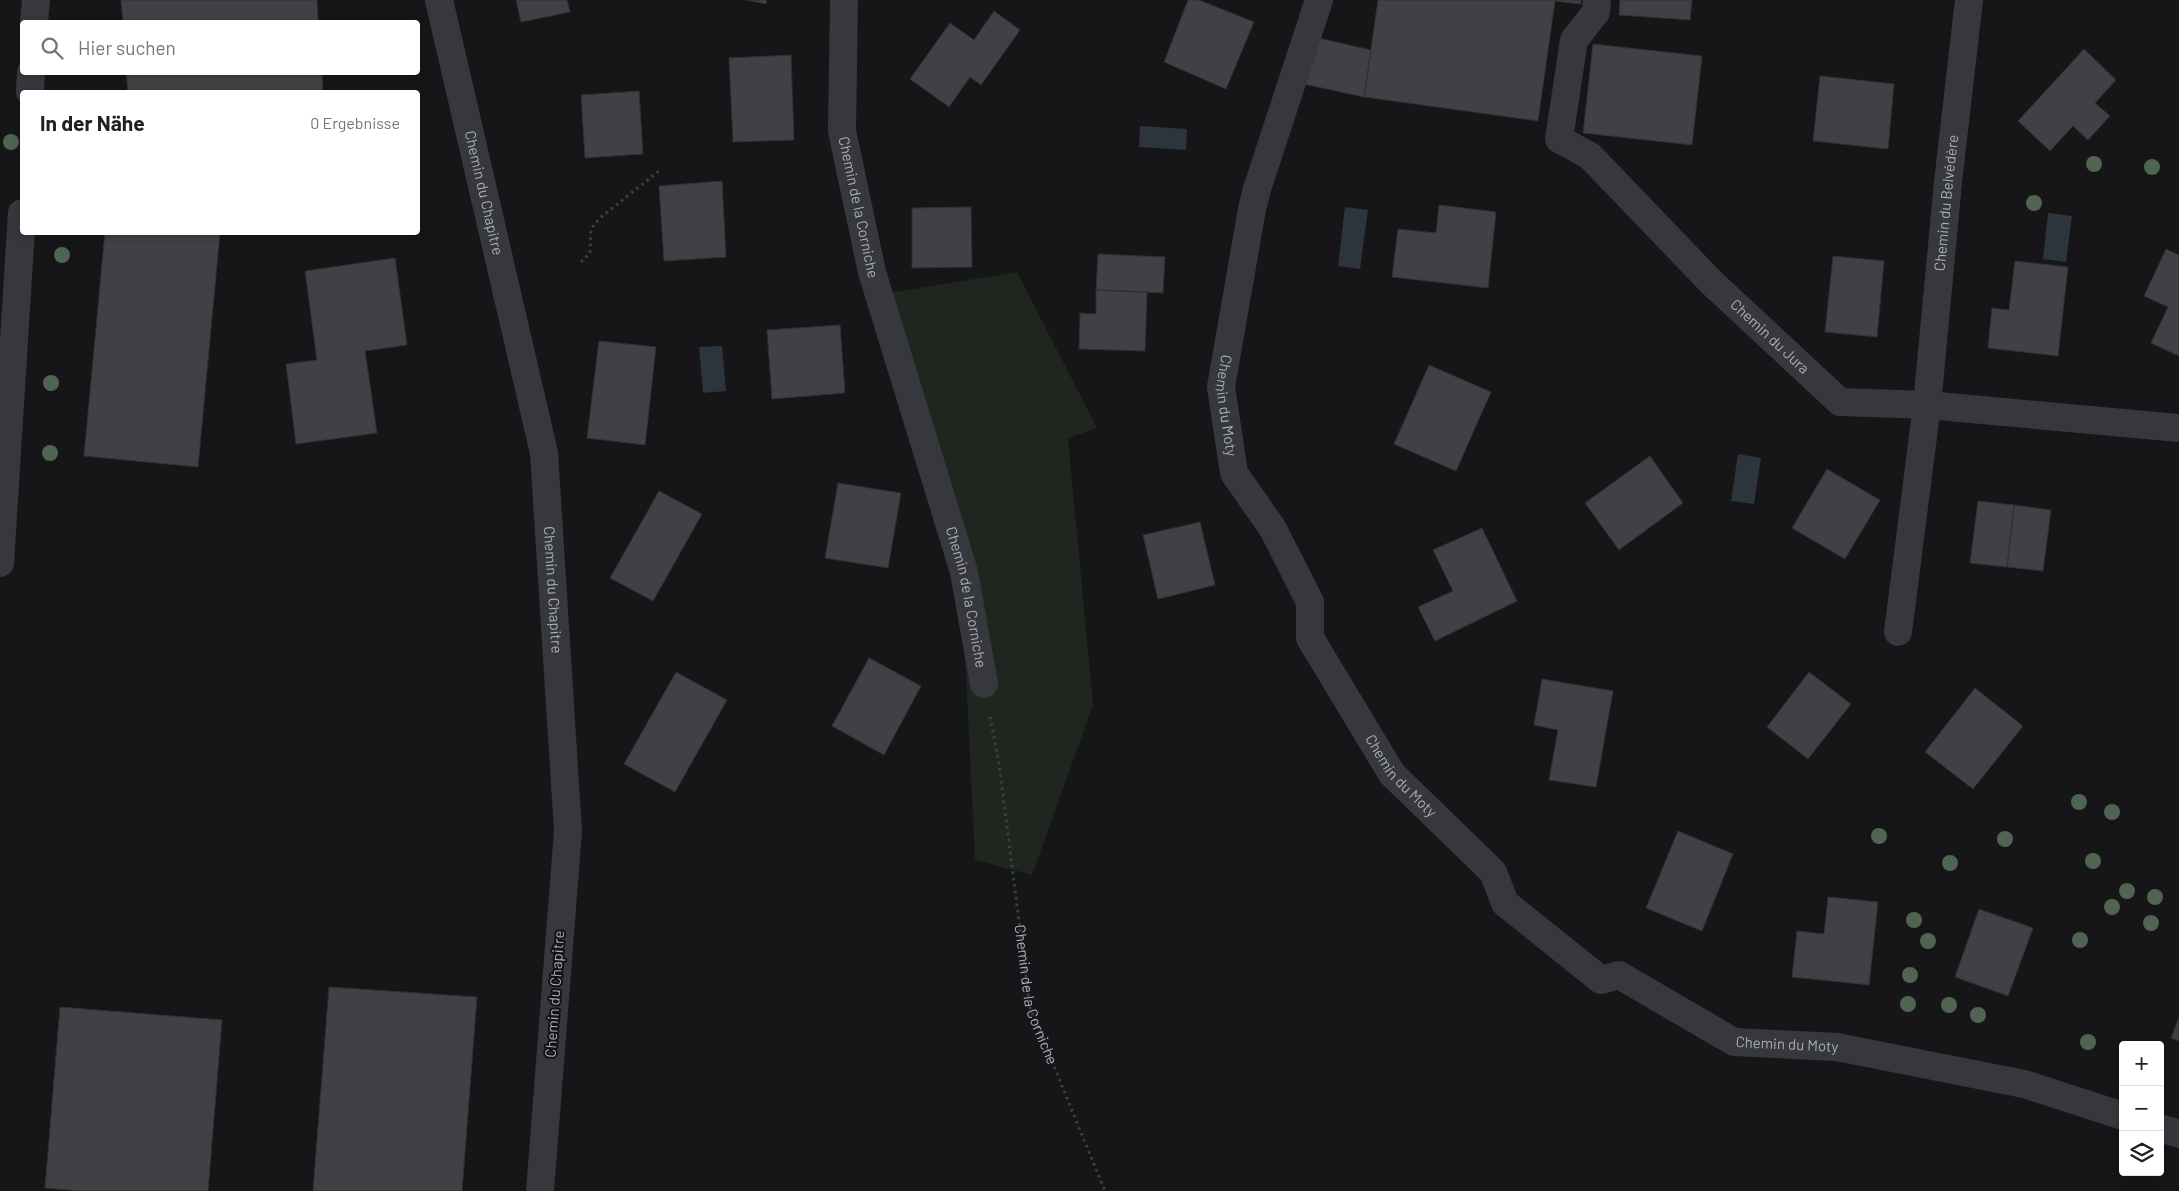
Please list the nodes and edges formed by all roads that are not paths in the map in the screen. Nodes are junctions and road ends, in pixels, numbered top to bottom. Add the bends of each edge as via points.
1 (36, 0) edge
2 (438, 0) edge
3 (844, 0) edge
4 (1319, 0) edge
5 (1597, 0) edge
6 (1969, 0) edge
7 (34, 20) edge
8 (31, 75) edge
9 (30, 90) edge
10 (21, 235) edge
11 (1927, 405) junction
12 (2179, 428) edge
13 (0, 563) edge
14 (1898, 632) dead end
15 (984, 684) road end
16 (2119, 1115) edge
17 (2164, 1129) edge
18 (2179, 1134) edge
19 (540, 1191) edge

1 - 7 street
2 - 19 street, Chemin du Chapitre via 544,453 568,831
3 - 15 street, Chemin de la Corniche via 842,131 872,272 964,572
4 - 16 street, Chemin du Moty via 1256,190 1221,387 1234,473 1273,529 1310,602 1310,638 1392,774 1493,872 1505,903 1601,980 1619,975 1734,1042 1837,1047 2024,1084
5 - 11 street, Chemin du Jura via 1596,12 1574,40 1559,139 1590,156 1711,282 1840,402
6 - 11 street, Chemin du Belvédère
8 - 9 street
10 - 13 street
11 - 12 street, Chemin du Jura
11 - 14 street, Chemin du Belvédère
17 - 18 street

